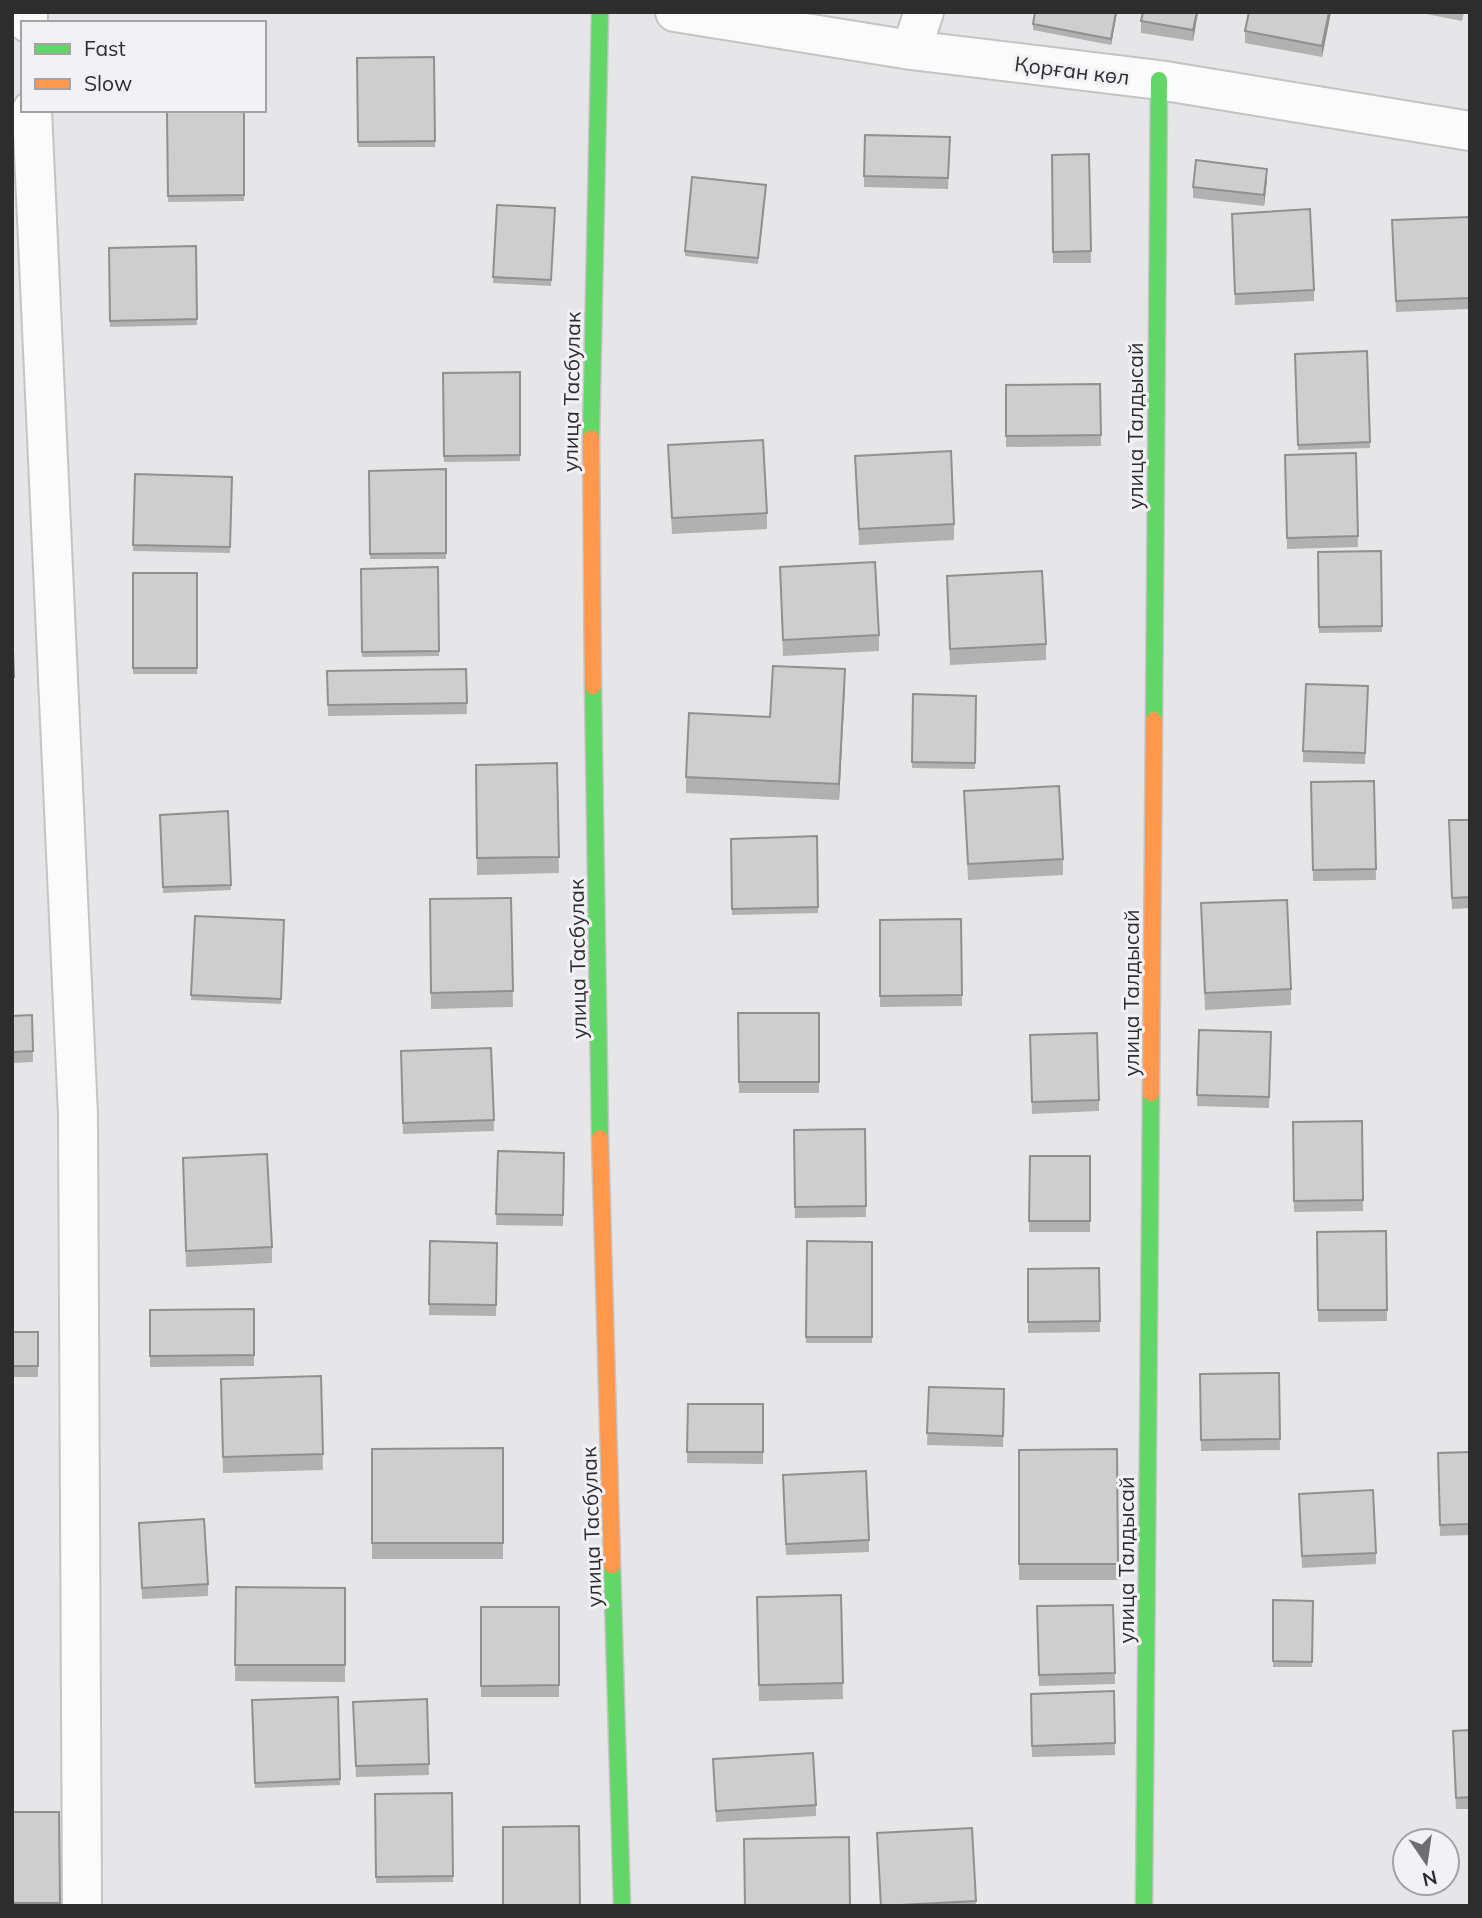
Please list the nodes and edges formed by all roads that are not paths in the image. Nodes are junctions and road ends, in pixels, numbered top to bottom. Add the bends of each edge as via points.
1 (600, 12) edge
2 (675, 12) edge
3 (924, 12) edge
4 (911, 50) junction
5 (1159, 80) junction
6 (32, 112) edge
7 (1470, 131) edge
8 (82, 1906) edge
9 (622, 1906) edge
10 (1144, 1906) edge

1 - 9 street, улица Тасбулак via 590,491 600,1126
2 - 4 street, Қорған көл
3 - 4 street
4 - 5 street, Қорған көл
5 - 7 street, Қорған көл
5 - 10 street, улица Талдысай
6 - 8 street via 78,1115

